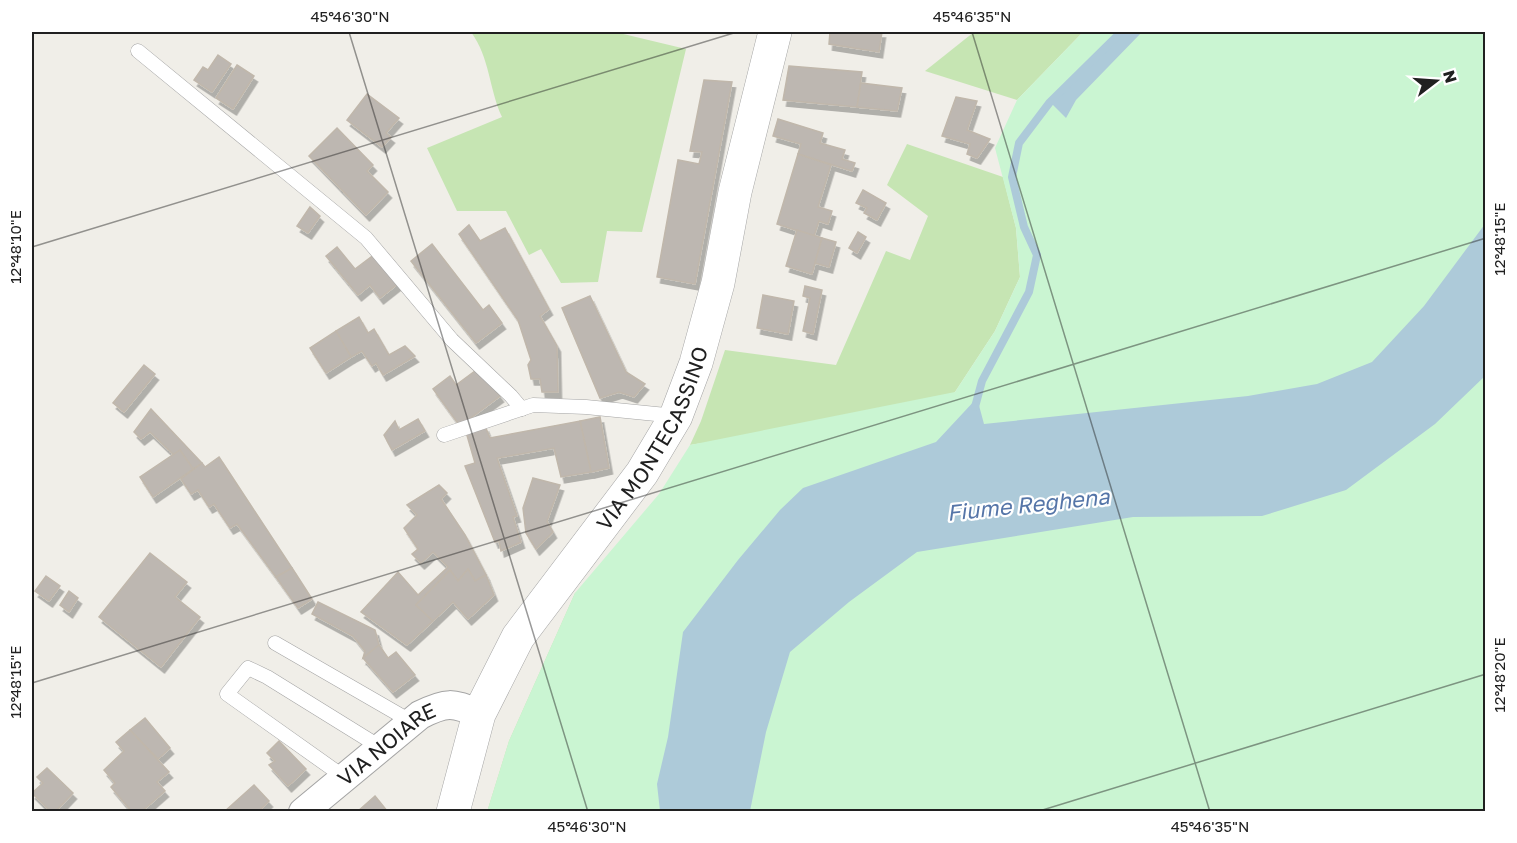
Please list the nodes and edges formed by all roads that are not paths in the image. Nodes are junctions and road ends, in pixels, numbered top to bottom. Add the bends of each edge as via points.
1 (775, 32) edge
2 (138, 51) dead end
3 (522, 409) junction
4 (676, 416) junction
5 (444, 435) dead end
6 (275, 643) dead end
7 (479, 714) junction
8 (412, 722) junction
9 (380, 747) junction
10 (344, 777) junction
11 (303, 812) edge
12 (453, 812) edge

1 - 4 street, VIA MONTECASSINO via 735,192 718,283 696,363
2 - 3 lane via 366,238 452,340
3 - 4 lane via 533,405 586,407
3 - 5 lane
4 - 7 street, VIA MONTECASSINO via 642,473 518,637
6 - 8 lane
7 - 8 street, VIA NOIARE via 458,705 438,706
7 - 12 street, VIA MONTECASSINO
8 - 9 street, VIA NOIARE
9 - 10 street, VIA NOIARE
9 - 10 lane via 248,668 227,694
10 - 11 street, VIA NOIARE

